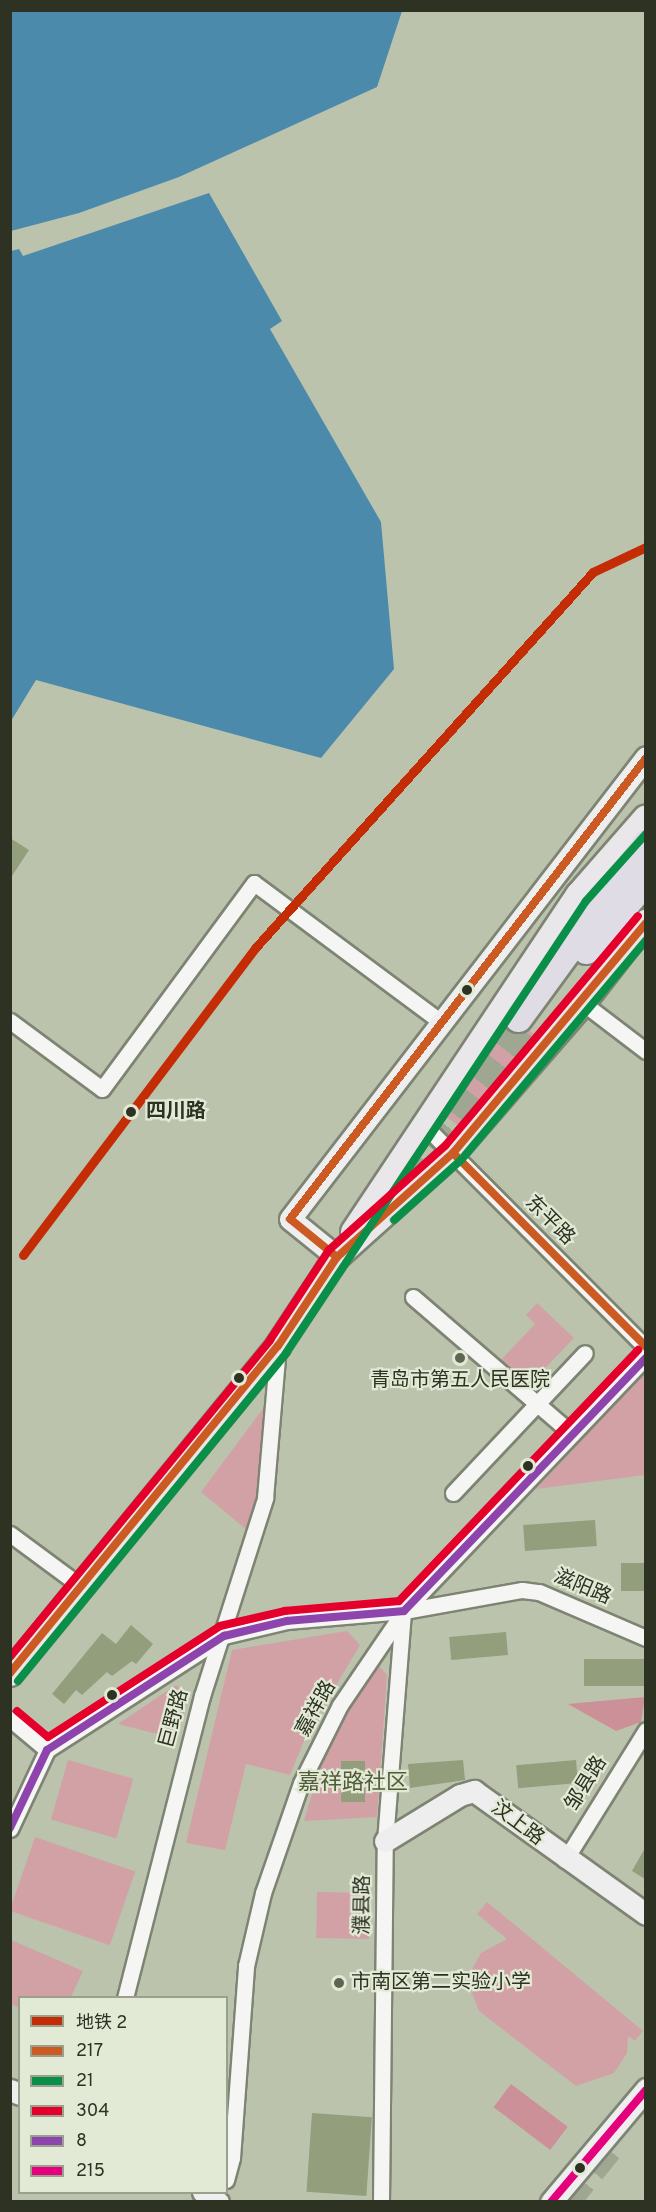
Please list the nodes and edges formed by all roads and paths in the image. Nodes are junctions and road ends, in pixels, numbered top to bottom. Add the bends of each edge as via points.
1 (645, 757) edge
2 (645, 809) edge
3 (645, 817) edge
4 (637, 839) edge
5 (645, 880) edge
6 (645, 922) edge
7 (583, 1003) junction
8 (10, 1021) edge
9 (441, 1022) junction
10 (645, 1051) edge
11 (422, 1123) junction
12 (453, 1153) junction
13 (337, 1257) junction
14 (413, 1297) dead end
15 (278, 1346) junction
16 (645, 1348) edge
17 (585, 1353) dead end
18 (645, 1357) edge
19 (536, 1403) junction
20 (572, 1434) junction
21 (453, 1493) dead end
22 (10, 1534) edge
23 (84, 1588) junction
24 (404, 1611) junction
25 (224, 1636) junction
26 (645, 1638) edge
27 (10, 1674) edge
28 (10, 1719) edge
29 (645, 1730) edge
30 (47, 1750) junction
31 (10, 1829) edge
32 (385, 1841) junction
33 (565, 1860) junction
34 (645, 1914) edge
35 (126, 1996) edge
36 (645, 2089) edge
37 (228, 2173) edge
38 (205, 2194) edge
39 (219, 2202) edge
40 (381, 2202) edge
41 (551, 2202) edge

1 - 9 street
2 - 4 main road
3 - 4 main road
4 - 5 highway via 522,1020
4 - 11 main road via 578,895
6 - 7 main road
7 - 10 street
7 - 12 main road
8 - 9 street via 102,1089 254,883
9 - 13 street via 290,1219
11 - 12 street, 东平路
11 - 13 main road
12 - 13 main road
12 - 16 street, 东平路
13 - 15 main road
14 - 19 street
15 - 23 main road
15 - 25 street, 巨野路 via 265,1498
17 - 19 street
18 - 20 street, 嘉祥路
19 - 20 street
19 - 21 street
20 - 24 street, 嘉祥路
22 - 23 street
23 - 27 main road
24 - 25 street, 滋阳路 via 286,1621
24 - 26 street, 滋阳路 via 522,1590 539,1592
24 - 32 street, 濮县路
24 - 37 street, 嘉祥路 via 340,1705 301,1783 263,1893 243,1977
25 - 30 street, 滋阳路
25 - 35 street, 巨野路 via 202,1696
28 - 30 street
29 - 33 street, 邹县路
30 - 31 street
32 - 33 street, 汶上路 via 460,1795 474,1791
32 - 40 street, 濮县路
33 - 34 street, 汶上路
36 - 41 street
38 - 39 street

